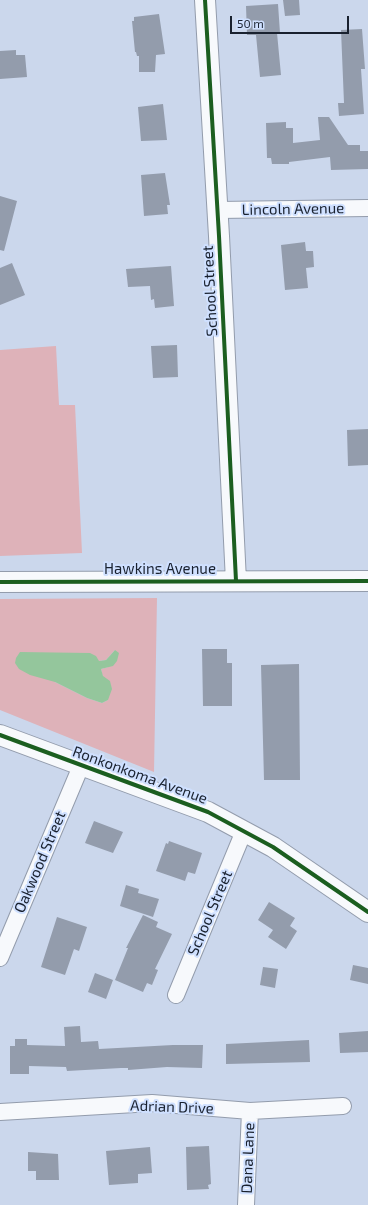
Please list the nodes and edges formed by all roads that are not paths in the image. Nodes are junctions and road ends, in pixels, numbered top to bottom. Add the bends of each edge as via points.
1 (205, 0) edge
2 (368, 208) edge
3 (218, 210) junction
4 (236, 581) junction
5 (368, 581) edge
6 (0, 582) edge
7 (0, 736) edge
8 (81, 766) junction
9 (244, 831) junction
10 (368, 912) edge
11 (0, 958) edge
12 (176, 995) dead end
13 (343, 1106) dead end
14 (250, 1111) junction
15 (0, 1112) edge
16 (246, 1205) edge

1 - 3 street, School Street
2 - 3 street, Lincoln Avenue
3 - 4 street, School Street
4 - 5 street, Hawkins Avenue
4 - 6 street, Hawkins Avenue
7 - 8 street, Ronkonkoma Avenue
8 - 9 street, Ronkonkoma Avenue via 208,812
8 - 11 street, Oakwood Street
9 - 10 street, Ronkonkoma Avenue via 273,847
9 - 12 street, School Street
13 - 14 street, Adrian Drive
14 - 15 street, Adrian Drive via 152,1103
14 - 16 street, Dana Lane

